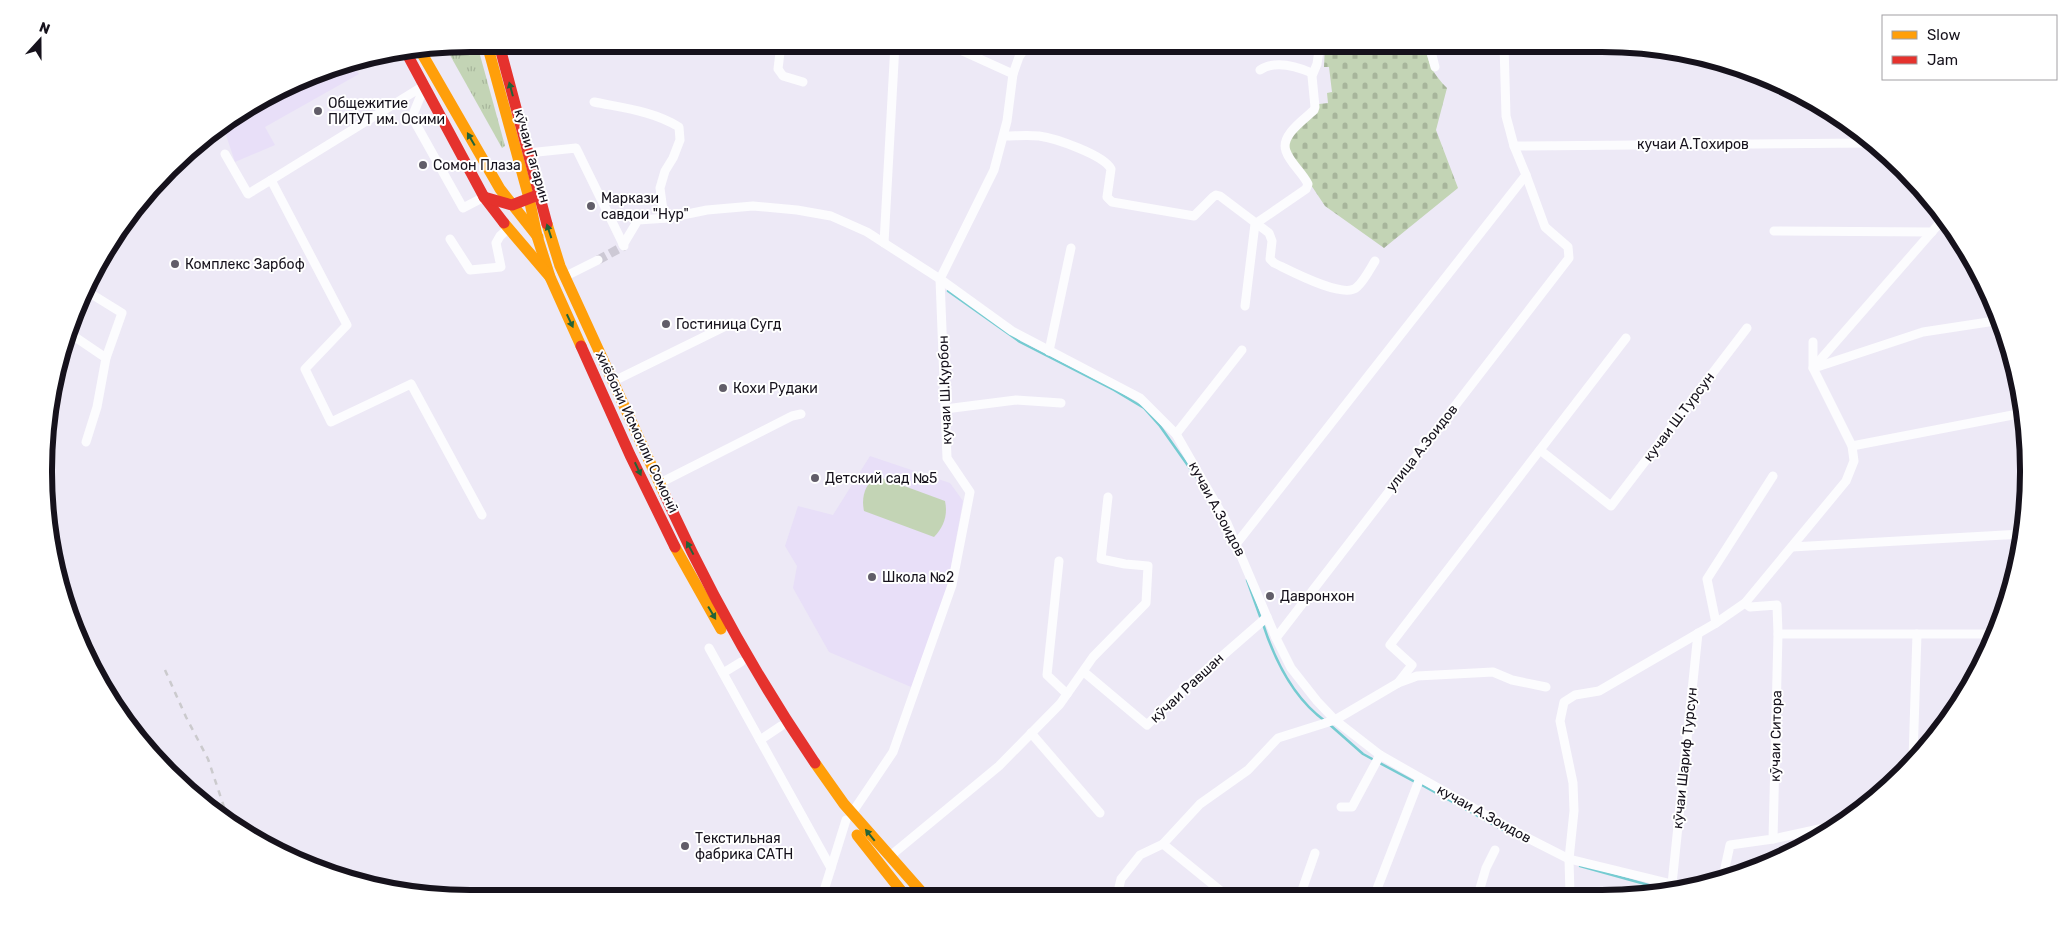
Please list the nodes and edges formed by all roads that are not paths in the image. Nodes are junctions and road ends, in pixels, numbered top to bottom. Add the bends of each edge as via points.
1 (489, 52) edge
2 (501, 52) edge
3 (780, 52) edge
4 (896, 52) edge
5 (964, 52) edge
6 (1022, 52) edge
7 (1319, 52) edge
8 (1431, 52) edge
9 (1504, 52) edge
10 (423, 55) edge
11 (409, 57) edge
12 (1435, 67) dead end
13 (1260, 70) dead end
14 (1312, 73) junction
15 (1012, 74) junction
16 (803, 82) dead end
17 (425, 85) junction
18 (594, 102) dead end
19 (1004, 136) junction
20 (1861, 143) edge
21 (1514, 146) junction
22 (528, 153) junction
23 (225, 154) dead end
24 (1526, 175) junction
25 (271, 180) junction
26 (525, 185) junction
27 (534, 196) junction
28 (484, 197) junction
29 (509, 200) junction
30 (664, 218) junction
31 (1256, 224) junction
32 (1939, 224) edge
33 (508, 229) junction
34 (1774, 230) dead end
35 (1932, 232) junction
36 (537, 236) junction
37 (450, 239) dead end
38 (884, 243) junction
39 (1071, 248) dead end
40 (598, 260) tunnel mouth
41 (1375, 261) dead end
42 (563, 271) junction
43 (550, 277) junction
44 (940, 279) junction
45 (92, 294) edge
46 (1245, 306) dead end
47 (1991, 319) edge
48 (732, 323) dead end
49 (1746, 328) dead end
50 (75, 337) edge
51 (1626, 338) dead end
52 (1813, 342) dead end
53 (1242, 350) dead end
54 (1049, 351) junction
55 (106, 358) junction
56 (1813, 368) junction
57 (614, 381) junction
58 (1061, 403) dead end
59 (945, 409) junction
60 (801, 414) dead end
61 (2016, 414) edge
62 (1176, 434) junction
63 (86, 442) dead end
64 (1852, 446) junction
65 (1540, 450) junction
66 (1773, 476) dead end
67 (658, 484) junction
68 (1108, 497) dead end
69 (482, 515) dead end
70 (2014, 534) edge
71 (1237, 543) junction
72 (1792, 547) junction
73 (1059, 561) dead end
74 (1744, 603) junction
75 (1263, 620) junction
76 (1716, 623) junction
77 (1698, 633) junction
78 (1778, 634) junction
79 (1917, 634) junction
80 (1987, 634) edge
81 (1276, 638) junction
82 (709, 648) dead end
83 (741, 662) junction
84 (1084, 672) junction
85 (723, 673) junction
86 (1398, 683) junction
87 (1546, 687) dead end
88 (1067, 694) junction
89 (1329, 722) junction
90 (782, 726) junction
91 (1032, 733) junction
92 (760, 740) junction
93 (1912, 751) edge
94 (1380, 756) junction
95 (1418, 781) junction
96 (1341, 807) dead end
97 (1100, 813) dead end
98 (849, 817) junction
99 (1816, 830) edge
100 (1773, 839) junction
101 (1163, 844) junction
102 (1495, 850) dead end
103 (1315, 853) dead end
104 (889, 856) junction
105 (1569, 862) junction
106 (831, 868) junction
107 (1724, 870) edge
108 (1670, 883) edge
109 (1672, 884) edge
110 (824, 890) edge
111 (901, 890) edge
112 (920, 890) edge
113 (1118, 890) edge
114 (1220, 890) edge
115 (1302, 890) edge
116 (1377, 890) edge
117 (1479, 890) edge
118 (1570, 890) edge

1 - 26 main road, кӯчаи Гагарин
22 -> 2 main road, кӯчаи Гагарин
3 - 16 street via 778,69 783,76
4 - 38 street
5 - 15 street
6 - 15 street, кучаи Ш.Қурбон
7 - 14 street via 1318,64
8 - 12 street
9 - 21 street via 1506,116
29 -> 10 main road, хиёбони Исмоили Сомонӣ
11 - 17 main road, хиёбони Исмоили Сомонӣ
13 - 14 street via 1268,64
14 - 31 street via 1314,110 1285,143 1285,150 1308,184 1306,189
15 - 19 street, кучаи Ш.Қурбон
17 - 25 street
17 - 28 main road, хиёбони Исмоили Сомонӣ
17 - 28 street via 412,117 463,208
18 - 30 street via 643,112 679,127 680,140 660,188
19 - 31 street via 1040,136 1103,160 1111,170 1107,197 1112,202 1194,216 1216,195
19 - 44 street, кучаи Ш.Қурбон via 994,170
20 - 21 street, кучаи А.Тохиров
21 - 24 street
22 - 27 main road, кӯчаи Гагарин
22 - 30 street, кучаи А.Зоидов via 576,148 624,246 638,220
23 - 25 street via 248,194
24 - 71 street
24 - 81 street, улица А.Зоидов via 1544,228 1568,247 1569,258
25 - 69 street via 347,325 305,369 331,422 411,384
26 - 27 main road, кӯчаи Гагарин
26 - 29 main road via 522,195
27 - 29 main road
27 - 36 main road, кӯчаи Гагарин
42 -> 27 main road, кӯчаи Гагарин
28 - 29 main road
28 - 33 main road, хиёбони Исмоили Сомонӣ
29 - 36 main road, хиёбони Исмоили Сомонӣ
30 - 38 street, кучаи А.Зоидов via 753,206 797,210 831,216
31 - 41 street via 1271,237 1269,253 1274,263 1345,292 1357,288
31 - 46 street
32 - 35 street
33 - 37 street via 496,242 501,267 470,270
33 - 43 main road, хиёбони Исмоили Сомонӣ
34 - 35 street
35 - 56 street
36 - 42 main road, хиёбони Исмоили Сомонӣ
36 - 43 main road, кӯчаи Гагарин
38 - 44 street, кучаи А.Зоидов
39 - 54 street
40 - 42 street
42 - 57 main road, хиёбони Исмоили Сомонӣ
43 -> 83 main road, хиёбони Исмоили Сомонӣ via 665,528 700,595
44 - 54 street, кучаи А.Зоидов via 1012,331
44 - 59 street, кучаи Ш.Қурбон
45 - 55 street via 122,313
47 - 56 street via 1923,332
48 - 57 street
49 - 65 street, кучаи Ш.Турсун via 1611,506
50 - 55 street
51 - 65 street
52 - 56 street
53 - 62 street
54 - 62 street, кучаи А.Зоидов via 1140,398
55 - 63 street via 97,407
56 - 64 street
57 - 67 main road, хиёбони Исмоили Сомонӣ
58 - 59 street via 1016,400
59 - 98 street, кучаи Ш.Қурбон via 947,458 970,492 952,585 892,752
60 - 67 street
61 - 64 street
62 - 71 street, кучаи А.Зоидов
64 - 72 street via 1854,461 1846,481
65 - 86 street via 1390,646 1412,665
66 - 76 street via 1707,579
98 -> 67 main road, хиёбони Исмоили Сомонӣ via 747,656
68 - 84 street via 1101,559 1148,566 1146,603 1093,657
70 - 72 street
71 - 75 street, кучаи А.Зоидов
72 - 74 street
73 - 88 street via 1048,675
74 - 76 street
74 - 78 street, кӯчаи Ситора via 1750,607 1777,605
75 - 81 street, кучаи А.Зоидов
75 - 84 street, кӯчаи Равшан via 1147,725
76 - 77 street
77 - 105 street via 1599,691 1575,695 1564,702 1560,721 1573,782 1574,811
77 - 109 street, кӯчаи Шариф Турсун
78 - 79 street
78 - 100 street, кӯчаи Ситора
79 - 80 street
79 - 93 street
81 - 89 street, кучаи А.Зоидов via 1291,668
82 - 85 street
83 - 85 street
83 - 90 main road, хиёбони Исмоили Сомонӣ
84 - 88 street
85 - 92 street
86 - 87 street via 1417,676 1494,672 1512,680
86 - 89 street
88 - 91 street
89 - 94 street, кучаи А.Зоидов
89 - 101 street via 1278,738 1248,770 1200,804
90 - 92 street
90 - 98 main road, хиёбони Исмоили Сомонӣ
91 - 97 street
91 - 104 street via 999,766
92 - 106 street
94 - 95 street, кучаи А.Зоидов
94 - 96 street via 1352,807
95 - 105 street, кучаи А.Зоидов
95 - 116 street
104 -> 98 main road
98 - 106 street, кучаи Ш.Қурбон
98 - 111 main road
99 - 100 street
100 - 107 street via 1730,845
101 - 113 street via 1140,855 1121,879
101 - 114 street
102 - 117 street
103 - 115 street
104 - 112 main road
105 - 108 street, кучаи А.Зоидов
105 - 118 street
106 - 110 street, кучаи Ш.Қурбон

